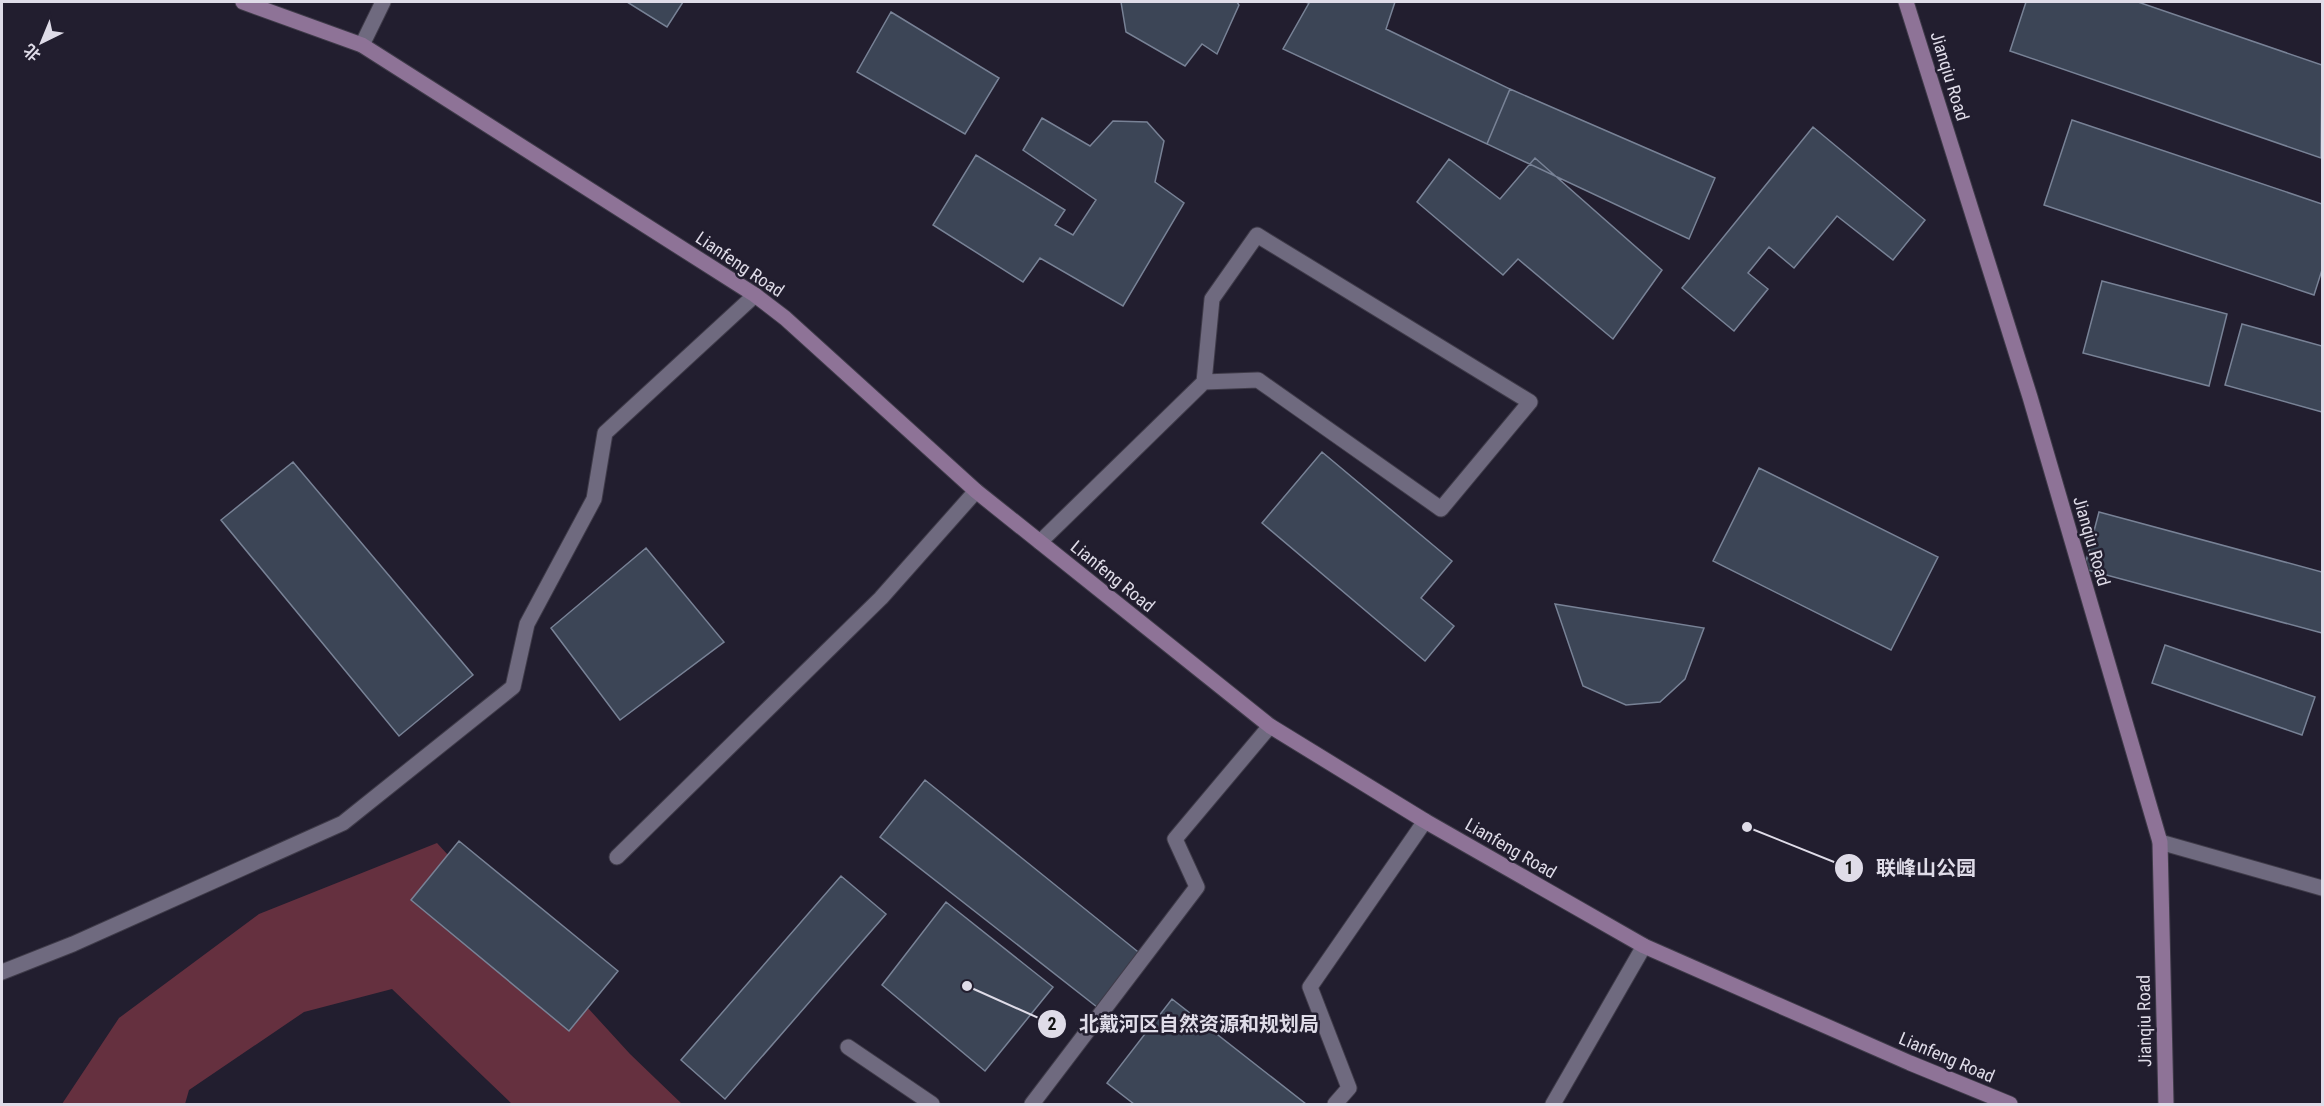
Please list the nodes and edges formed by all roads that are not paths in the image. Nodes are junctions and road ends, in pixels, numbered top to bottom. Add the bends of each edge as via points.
1 (243, 2) edge
2 (383, 2) edge
3 (1906, 2) edge
4 (362, 45) junction
5 (755, 295) junction
6 (1204, 382) junction
7 (976, 491) junction
8 (1040, 542) junction
9 (1270, 726) junction
10 (1425, 821) junction
11 (2160, 842) junction
12 (617, 857) dead end
13 (2322, 888) edge
14 (1644, 946) junction
15 (2, 972) edge
16 (848, 1047) dead end
17 (932, 1104) edge
18 (1032, 1104) edge
19 (1335, 1104) edge
20 (1553, 1104) edge
21 (2010, 1104) edge
22 (2166, 1104) edge

1 - 4 main road, Lianfeng Road
2 - 4 street
3 - 11 main road, Jianqiu Road via 2030,397
4 - 5 main road, Lianfeng Road
5 - 7 main road, Lianfeng Road
5 - 15 street via 605,433 594,499 527,624 513,687 342,823
6 - 6 street via 1212,299 1257,235 1530,402 1441,509 1258,380
6 - 8 street
7 - 8 main road, Lianfeng Road
7 - 12 street via 881,598
8 - 9 main road, Lianfeng Road
9 - 10 main road, Lianfeng Road
9 - 18 street via 1175,839 1197,887
10 - 14 main road, Lianfeng Road
10 - 19 street via 1310,987 1349,1088
11 - 13 street
11 - 22 main road, Jianqiu Road
14 - 20 street
14 - 21 main road, Lianfeng Road
16 - 17 street

